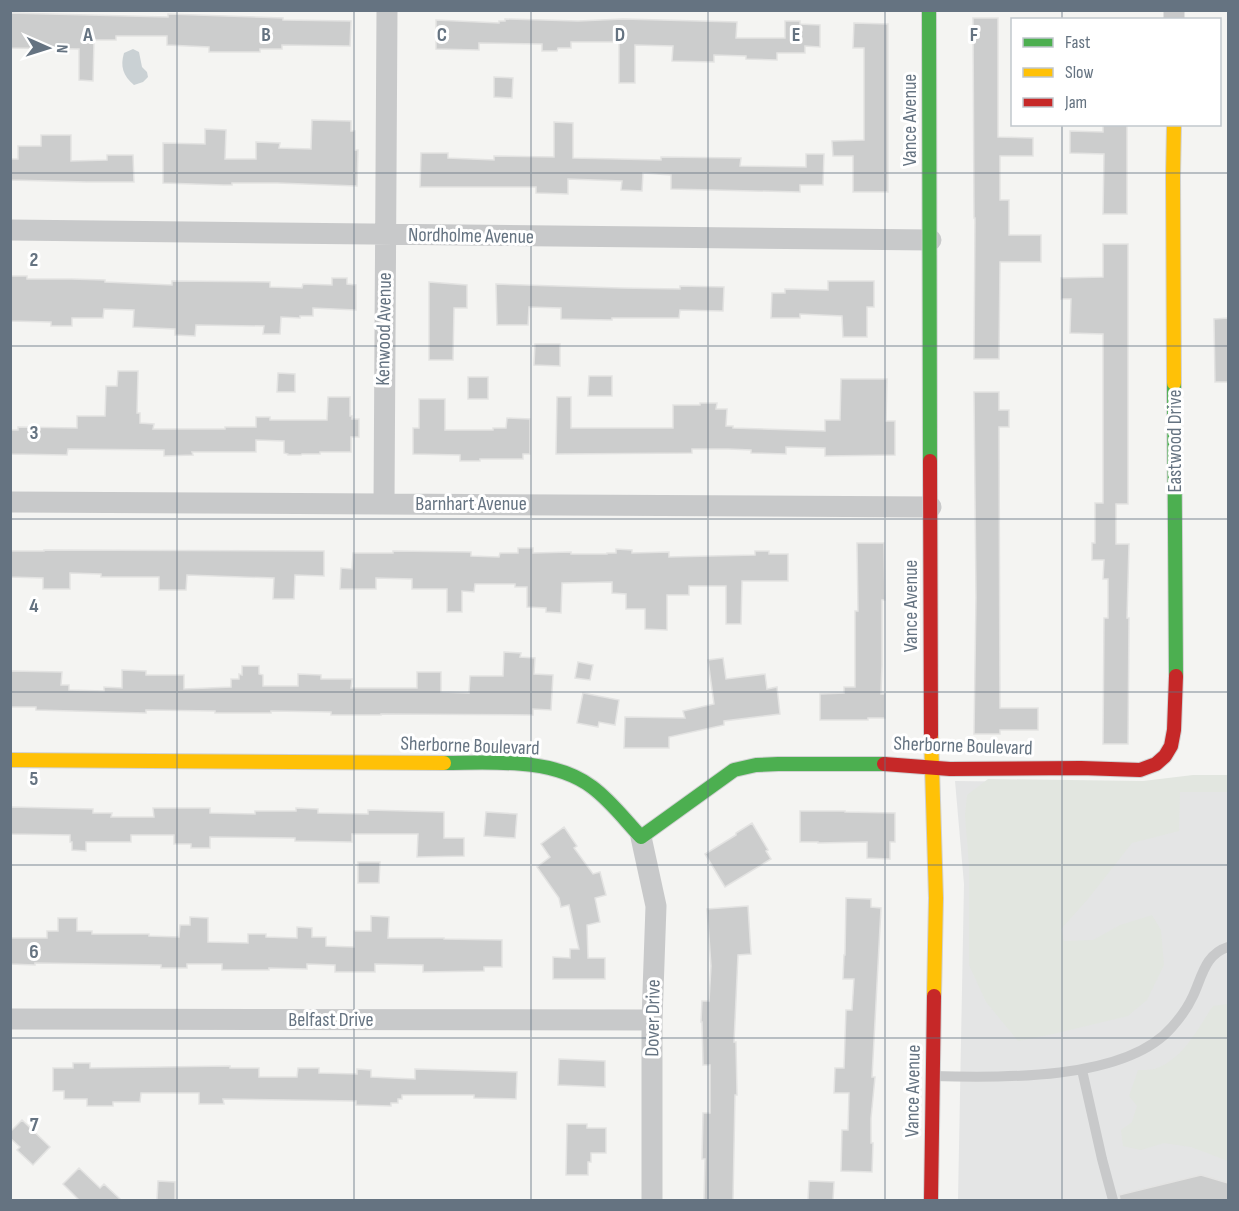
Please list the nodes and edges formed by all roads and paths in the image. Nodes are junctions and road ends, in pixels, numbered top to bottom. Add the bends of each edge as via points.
1 (387, 10) edge
2 (929, 10) edge
3 (1174, 126) edge
4 (10, 230) edge
5 (386, 235) junction
6 (931, 240) junction
7 (10, 502) edge
8 (384, 504) junction
9 (931, 507) junction
10 (1165, 756) joint
11 (10, 760) edge
12 (931, 767) junction
13 (641, 837) junction
14 (1228, 947) edge
15 (10, 1019) edge
16 (652, 1020) junction
17 (1082, 1070) junction
18 (933, 1076) junction
19 (652, 1200) edge
20 (931, 1200) edge
21 (1113, 1200) edge

1 - 5 street, Kenwood Avenue
2 - 6 street, Vance Avenue
3 - 10 street, Eastwood Drive via 1176,673 1174,730
4 - 5 street, Nordholme Avenue
5 - 6 street, Nordholme Avenue
5 - 8 street, Kenwood Avenue
6 - 9 street, Vance Avenue
7 - 8 street, Barnhart Avenue
8 - 9 street, Barnhart Avenue
9 - 12 street, Vance Avenue
10 - 12 street, Sherborne Boulevard via 1140,770
11 - 13 street, Sherborne Boulevard via 540,766 564,772 591,786
12 - 13 street, Sherborne Boulevard via 778,764 734,770
12 - 18 street, Vance Avenue via 936,898
13 - 16 street, Dover Drive via 656,906
14 - 17 lane via 1208,963 1172,1028 1132,1054
15 - 16 street, Belfast Drive
16 - 19 street, Dover Drive
17 - 18 lane via 978,1078
17 - 21 lane
18 - 20 street, Vance Avenue

